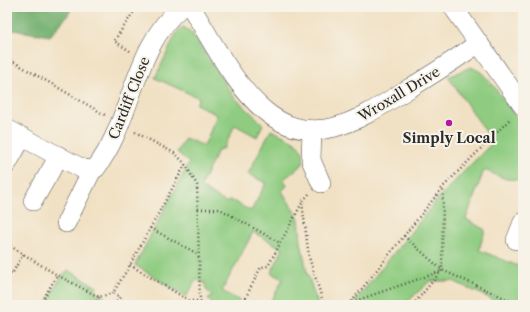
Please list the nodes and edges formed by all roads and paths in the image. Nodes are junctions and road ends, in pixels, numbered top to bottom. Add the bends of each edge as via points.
1 (137, 7) edge
2 (181, 7) edge
3 (192, 7) edge
4 (453, 7) edge
5 (479, 43) junction
6 (7, 58) edge
7 (144, 60) junction
8 (523, 106) edge
9 (121, 124) junction
10 (312, 130) junction
11 (15, 133) edge
12 (60, 156) junction
13 (7, 164) edge
14 (185, 164) junction
15 (92, 170) junction
16 (321, 183) joint
17 (443, 187) junction
18 (33, 201) dead end
19 (302, 202) junction
20 (198, 209) junction
21 (523, 222) edge
22 (66, 223) dead end
23 (150, 228) junction
24 (404, 236) junction
25 (516, 240) dead end
26 (280, 243) junction
27 (7, 244) edge
28 (23, 254) junction
29 (198, 254) junction
30 (130, 265) junction
31 (442, 270) junction
32 (7, 271) edge
33 (57, 275) junction
34 (113, 293) junction
35 (99, 297) junction
36 (200, 300) junction
37 (350, 304) edge
38 (40, 305) edge
39 (95, 305) edge
40 (115, 305) edge
41 (208, 305) edge
42 (242, 305) edge
43 (324, 305) edge
44 (413, 305) edge
45 (520, 305) edge

1 - 7 path via 114,41
2 - 7 street, Cardiff Close via 168,19
3 - 10 street, Wroxall Drive via 234,74 256,103 283,123
4 - 5 street
5 - 8 street
5 - 10 street, Wroxall Drive via 360,119 338,127
6 - 9 path
7 - 9 street, Cardiff Close
8 - 17 path
9 - 14 path via 176,154
9 - 15 street, Cardiff Close via 100,162
10 - 16 street via 311,160
11 - 12 street
11 - 13 street
12 - 15 street via 83,169
12 - 18 street
14 - 20 path via 197,185
14 - 23 path
15 - 22 street, Cardiff Close
16 - 19 path
17 - 24 path
17 - 31 path
19 - 26 path
19 - 43 path via 309,257
20 - 26 path via 220,209
20 - 29 path
21 - 25 street
23 - 29 path
23 - 30 path
24 - 31 path
24 - 37 path
26 - 42 path via 268,266 261,267
27 - 28 path
28 - 32 path via 12,274
28 - 33 path
29 - 36 path
30 - 34 path
30 - 36 path via 190,301
31 - 37 path
31 - 44 path
31 - 45 path
33 - 35 path
33 - 38 path
34 - 35 path
34 - 40 path via 120,297
35 - 39 path
36 - 41 path

